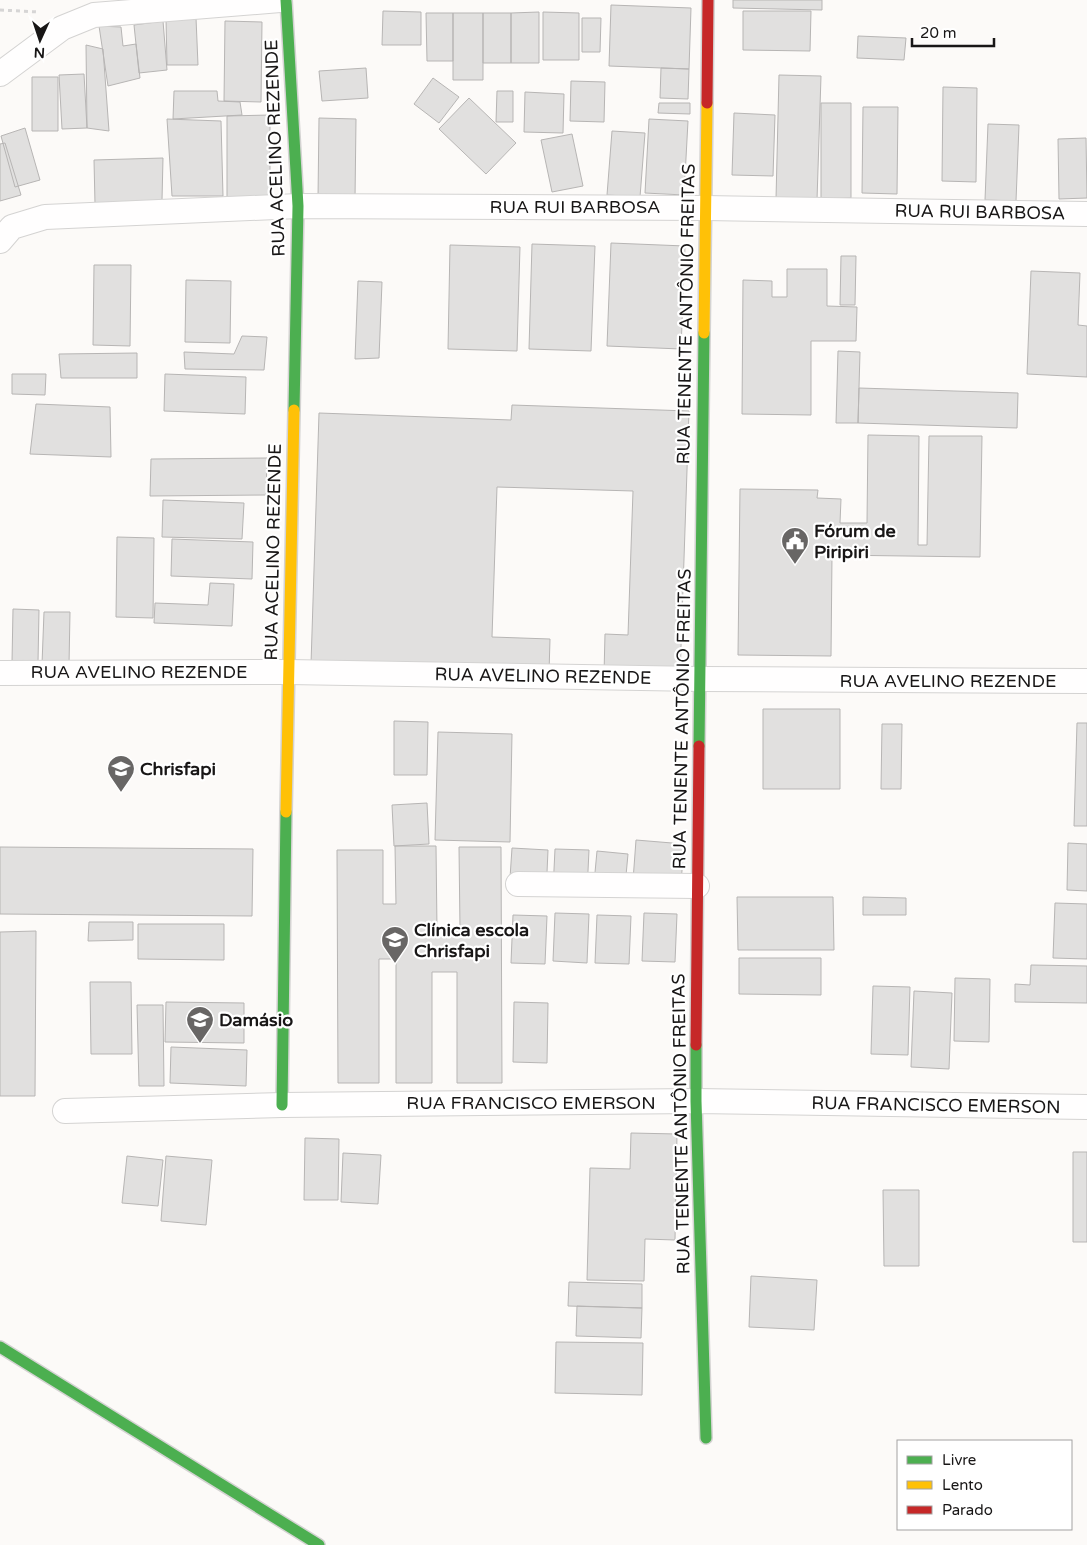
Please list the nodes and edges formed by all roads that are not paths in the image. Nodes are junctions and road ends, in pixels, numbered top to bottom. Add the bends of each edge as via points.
1 (280, 0) edge
2 (286, 0) edge
3 (708, 0) edge
4 (0, 74) edge
5 (298, 206) junction
6 (705, 208) junction
7 (1087, 214) edge
8 (0, 241) edge
9 (288, 672) junction
10 (0, 673) edge
11 (700, 679) junction
12 (1087, 681) edge
13 (518, 884) dead end
14 (697, 886) junction
15 (696, 1102) junction
16 (282, 1105) junction
17 (1087, 1107) edge
18 (65, 1111) dead end
19 (0, 1347) edge
20 (706, 1438) dead end
21 (319, 1545) edge

1 - 4 street via 94,15 62,28
2 - 5 street, RUA ACELINO REZENDE
3 - 6 street, RUA TENENTE ANTÔNIO FREITAS
5 - 6 street, RUA RUI BARBOSA
5 - 8 street, RUA RUI BARBOSA via 45,217 12,226
5 - 9 street, RUA ACELINO REZENDE
6 - 7 street, RUA RUI BARBOSA
6 - 11 street, RUA TENENTE ANTÔNIO FREITAS
9 - 10 street, RUA AVELINO REZENDE
9 - 11 street, RUA AVELINO REZENDE
9 - 16 street, RUA ACELINO REZENDE
11 - 12 street, RUA AVELINO REZENDE
11 - 14 street, RUA TENENTE ANTÔNIO FREITAS
13 - 14 street
14 - 15 street, RUA TENENTE ANTÔNIO FREITAS
15 - 16 street, RUA FRANCISCO EMERSON
15 - 17 street, RUA FRANCISCO EMERSON
15 - 20 street, RUA TENENTE ANTÔNIO FREITAS
16 - 18 street, RUA FRANCISCO EMERSON
19 - 21 street

